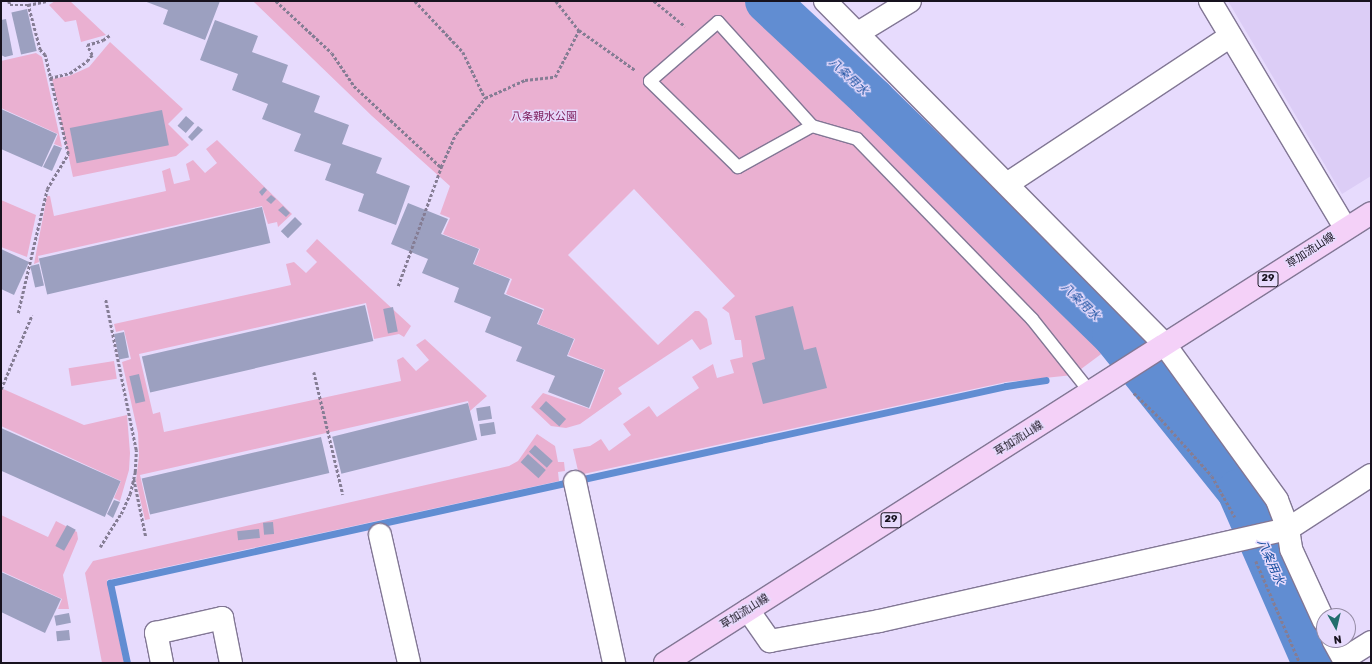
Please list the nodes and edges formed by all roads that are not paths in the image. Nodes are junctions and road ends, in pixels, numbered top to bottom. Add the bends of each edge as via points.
1 (825, 1) edge
2 (910, 1) edge
3 (1210, 1) edge
4 (858, 33) junction
5 (1231, 36) junction
6 (812, 126) junction
7 (1007, 184) junction
8 (1371, 213) edge
9 (1346, 229) junction
10 (1165, 344) junction
11 (1090, 392) junction
12 (1371, 475) edge
13 (575, 482) dead end
14 (1288, 529) junction
15 (380, 535) dead end
16 (1318, 608) edge
17 (748, 610) junction
18 (1371, 642) edge
19 (1338, 648) edge
20 (1345, 661) edge
21 (162, 663) edge
22 (231, 663) edge
23 (409, 663) edge
24 (614, 663) edge
25 (665, 663) edge

1 - 4 street
2 - 4 street
3 - 5 street
4 - 7 street
5 - 7 street
5 - 9 street
6 - 6 lane via 718,22 650,81 738,167
6 - 11 lane via 857,139 1032,319
7 - 10 street
8 - 9 main road, 草加流山線 / 29
9 - 10 main road, 草加流山線 / 29
10 - 11 main road, 草加流山線 / 29
10 - 14 street via 1277,500
11 - 17 main road, 草加流山線 / 29
12 - 14 street
13 - 24 street
14 - 16 street via 1291,549
14 - 17 street via 879,621 770,641
15 - 23 street
17 - 25 main road, 草加流山線 / 29
18 - 20 street
19 - 20 street
21 - 22 street via 156,633 222,618

